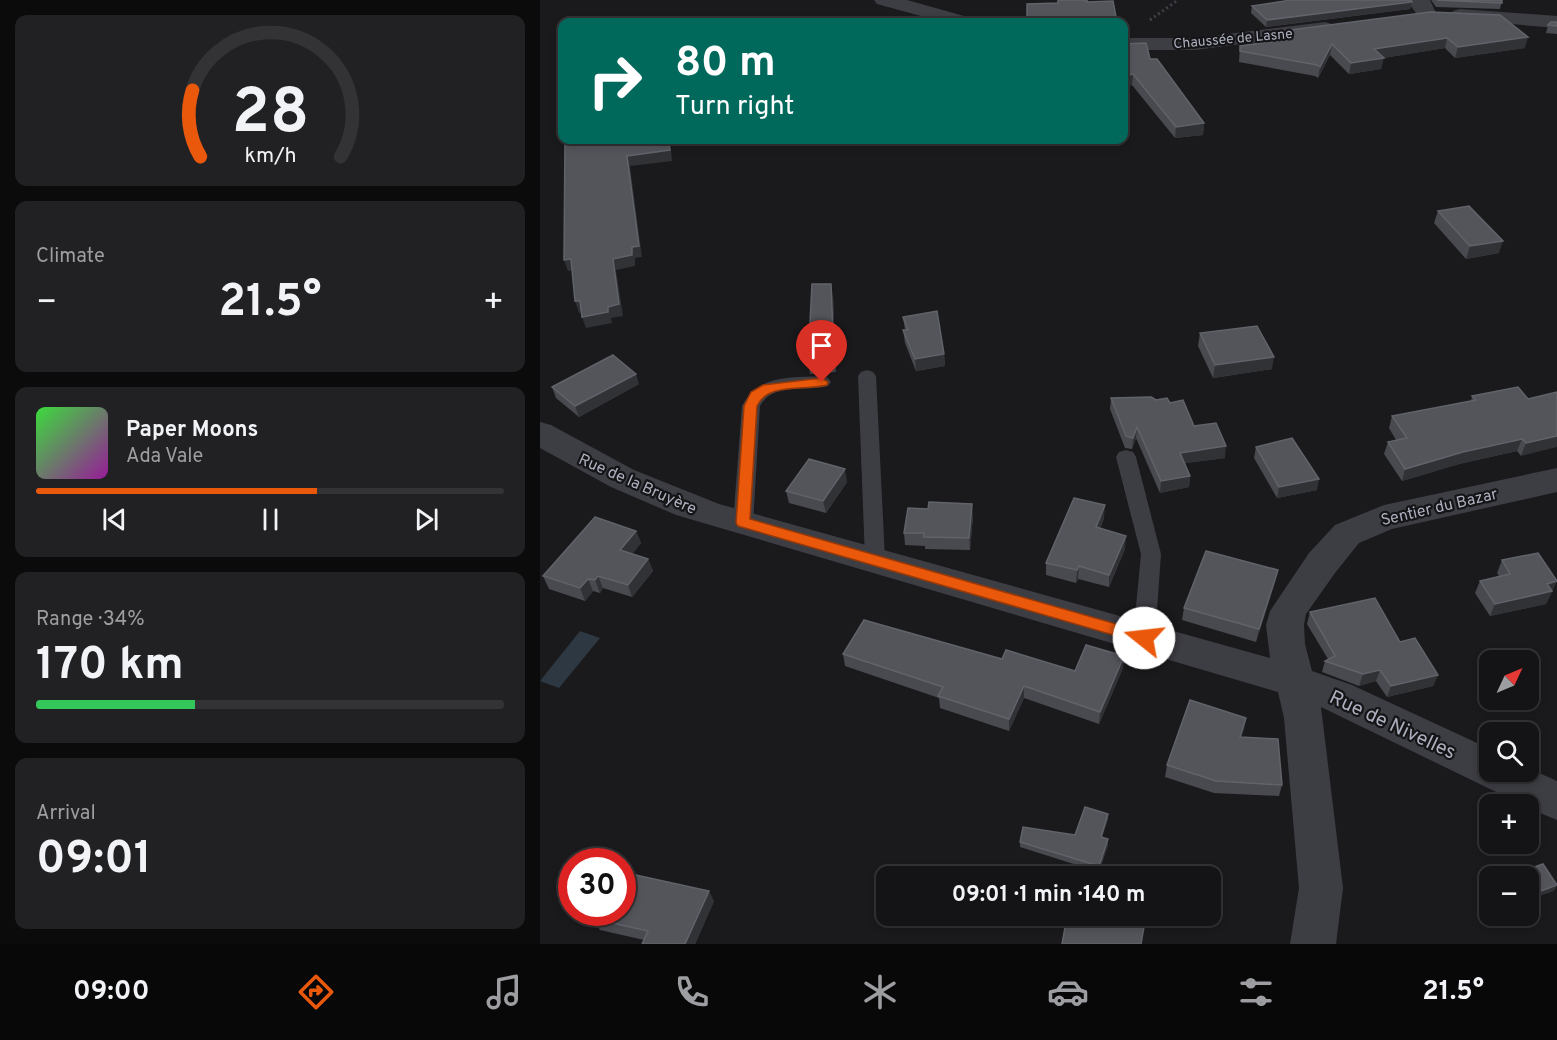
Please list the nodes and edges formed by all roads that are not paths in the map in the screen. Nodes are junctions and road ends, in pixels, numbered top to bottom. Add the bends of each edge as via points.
1 (884, 0) edge
2 (1418, 11) edge
3 (949, 18) edge
4 (1557, 22) edge
5 (1341, 26) edge
6 (1128, 44) edge
7 (867, 376) dead end
8 (822, 382) dead end
9 (540, 433) edge
10 (1126, 457) dead end
11 (1557, 480) edge
12 (743, 523) junction
13 (875, 559) junction
14 (1144, 638) junction
15 (1294, 681) junction
16 (1479, 764) edge
17 (1517, 782) edge
18 (1557, 801) edge
19 (1313, 944) edge

1 - 3 street
2 - 4 street
5 - 6 street, Chaussée de Lasne via 1195,44
7 - 13 lane
8 - 12 lane via 767,388 756,395 751,406
9 - 12 street, Rue de la Bruyère via 607,473 666,498
10 - 14 lane via 1151,554
11 - 15 street, Sentier du Bazar via 1384,518 1347,534 1288,611 1286,644
12 - 13 street, Rue de la Bruyère
13 - 14 street, Rue de la Bruyère
14 - 15 street, Rue de la Bruyère
15 - 16 street, Rue de Nivelles via 1338,697
15 - 19 street, Sentier du Bazar via 1304,718 1321,888
17 - 18 street

